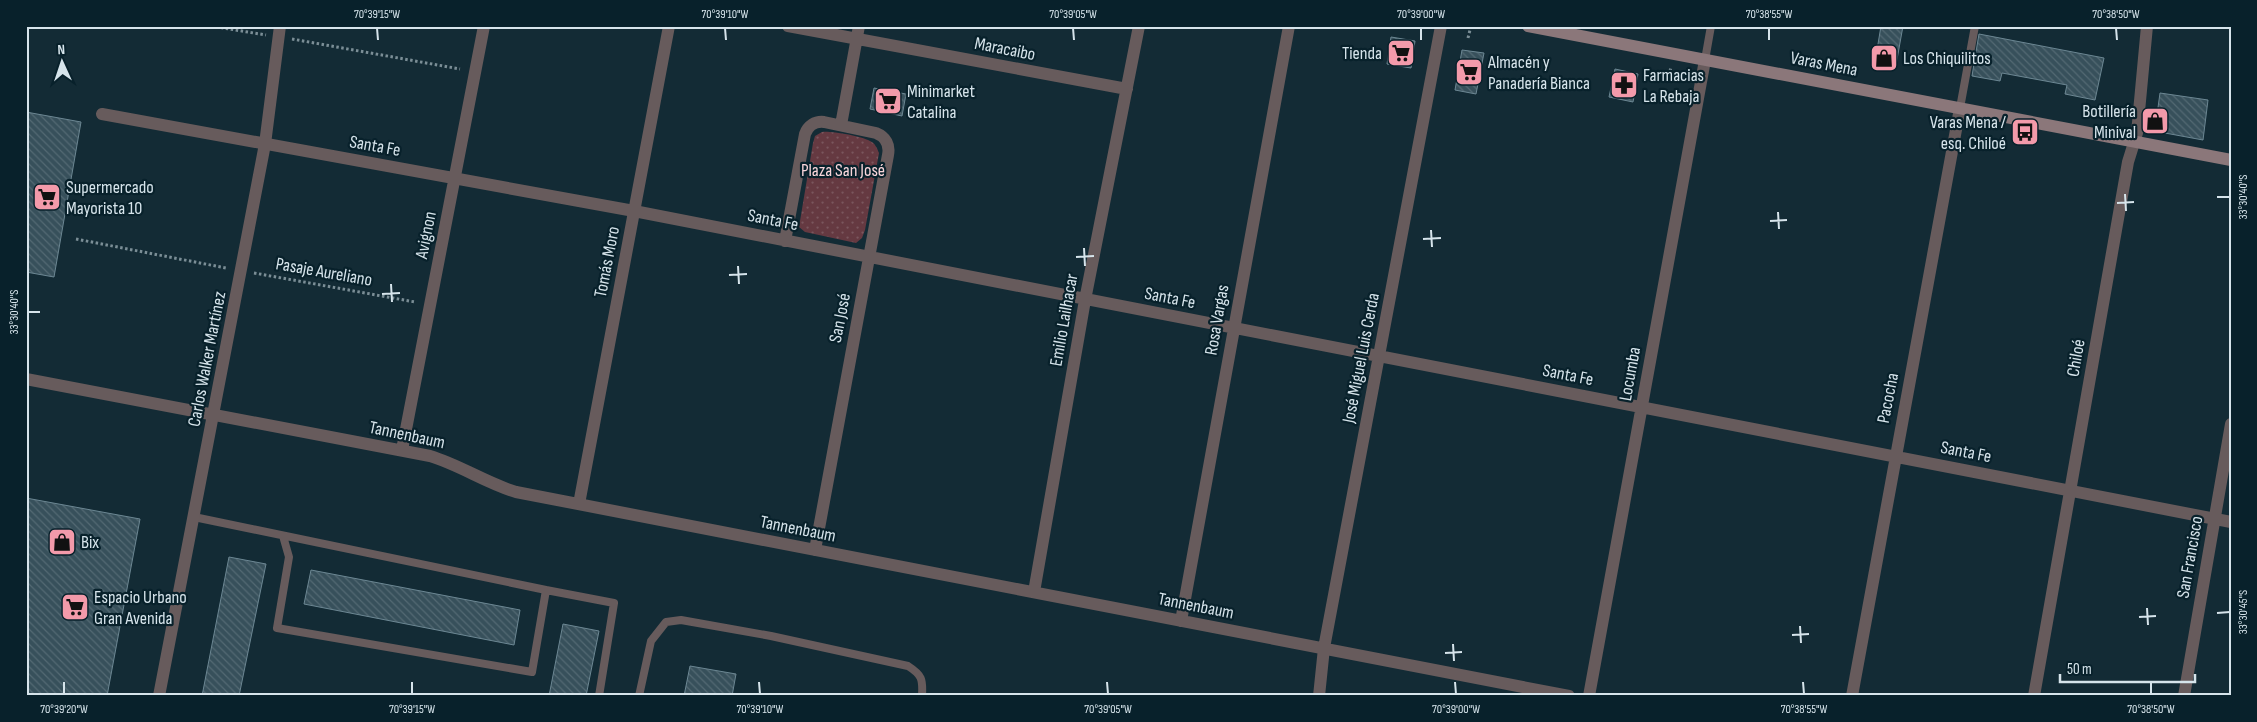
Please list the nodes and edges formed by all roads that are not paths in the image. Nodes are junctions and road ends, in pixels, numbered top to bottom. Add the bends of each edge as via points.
1 (484, 26) edge
2 (668, 26) edge
3 (788, 26) edge
4 (1139, 26) edge
5 (1289, 26) edge
6 (1441, 26) edge
7 (1528, 26) edge
8 (1711, 26) edge
9 (1975, 26) edge
10 (2148, 26) edge
11 (279, 32) edge
12 (858, 32) edge
13 (1705, 60) junction
14 (1127, 89) junction
15 (1960, 108) junction
16 (102, 114) dead end
17 (841, 125) junction
18 (2134, 141) junction
19 (265, 144) junction
20 (2231, 160) edge
21 (456, 178) junction
22 (634, 211) junction
23 (785, 241) junction
24 (869, 257) junction
25 (1085, 300) junction
26 (1233, 328) junction
27 (1379, 356) junction
28 (26, 379) edge
29 (1642, 408) junction
30 (215, 414) junction
31 (2231, 424) edge
32 (402, 450) junction
33 (1895, 456) junction
34 (2071, 491) junction
35 (579, 504) junction
36 (194, 517) junction
37 (2214, 519) junction
38 (2231, 522) edge
39 (283, 536) junction
40 (815, 550) junction
41 (546, 590) junction
42 (1034, 592) junction
43 (1181, 621) junction
44 (1324, 648) junction
45 (159, 696) edge
46 (599, 696) edge
47 (639, 696) edge
48 (922, 696) edge
49 (1319, 696) edge
50 (1569, 696) edge
51 (1589, 696) edge
52 (1852, 696) edge
53 (2034, 696) edge
54 (2184, 696) edge

1 - 21 street, Avignon
2 - 22 street, Tomás Moro
3 - 12 street, Maracaibo
4 - 14 street, Emilio Lailhacar
5 - 26 street, Rosa Vargas
6 - 27 street, José Miguel Luis Cerda
7 - 13 street, Varas Mena
8 - 13 lane
9 - 15 lane
10 - 18 street, Chiloé
11 - 19 street, Carlos Walker Martínez
12 - 14 street, Maracaibo
12 - 17 street
13 - 15 street, Varas Mena
13 - 29 street, Locumba
14 - 25 street, Emilio Lailhacar
15 - 18 street, Varas Mena
15 - 33 street, Pacocha
16 - 19 street, Santa Fe
17 - 23 street, San José via 817,122 806,131
17 - 24 street, San José via 880,134 889,148
18 - 20 street, Varas Mena
18 - 34 street, Chiloé
19 - 21 street, Santa Fe
19 - 30 street, Carlos Walker Martínez
21 - 22 street, Santa Fe
21 - 32 street, Avignon
22 - 23 street, Santa Fe
22 - 35 street, Tomás Moro
23 - 24 street, Santa Fe
24 - 25 street, Santa Fe
24 - 40 street, San José
25 - 26 street, Santa Fe
25 - 42 street, Emilio Lailhacar
26 - 27 street, Santa Fe
26 - 43 street, Rosa Vargas
27 - 29 street, Santa Fe
27 - 44 street, José Miguel Luis Cerda
28 - 30 street, Tannenbaum
29 - 33 street, Santa Fe
29 - 51 street, Locumba
30 - 32 street, Tannenbaum
30 - 36 street, Carlos Walker Martínez
31 - 37 street, San Francisco
32 - 35 street, Tannenbaum via 446,461 504,488
33 - 34 street, Santa Fe
33 - 52 street, Pacocha
34 - 37 street, Santa Fe
34 - 53 street, Chiloé
35 - 40 street, Tannenbaum
36 - 39 lane
36 - 45 street, Carlos Walker Martínez
37 - 38 street, Santa Fe
37 - 54 street, San Francisco
39 - 41 lane
39 - 41 lane via 289,557 277,628 532,672
40 - 42 street, Tannenbaum
41 - 46 lane via 614,603
42 - 43 street, Tannenbaum
43 - 44 street, Tannenbaum
44 - 49 street, José Miguel Luis Cerda
44 - 50 street, Tannenbaum
47 - 48 lane via 650,641 666,622 681,620 908,666 919,674

